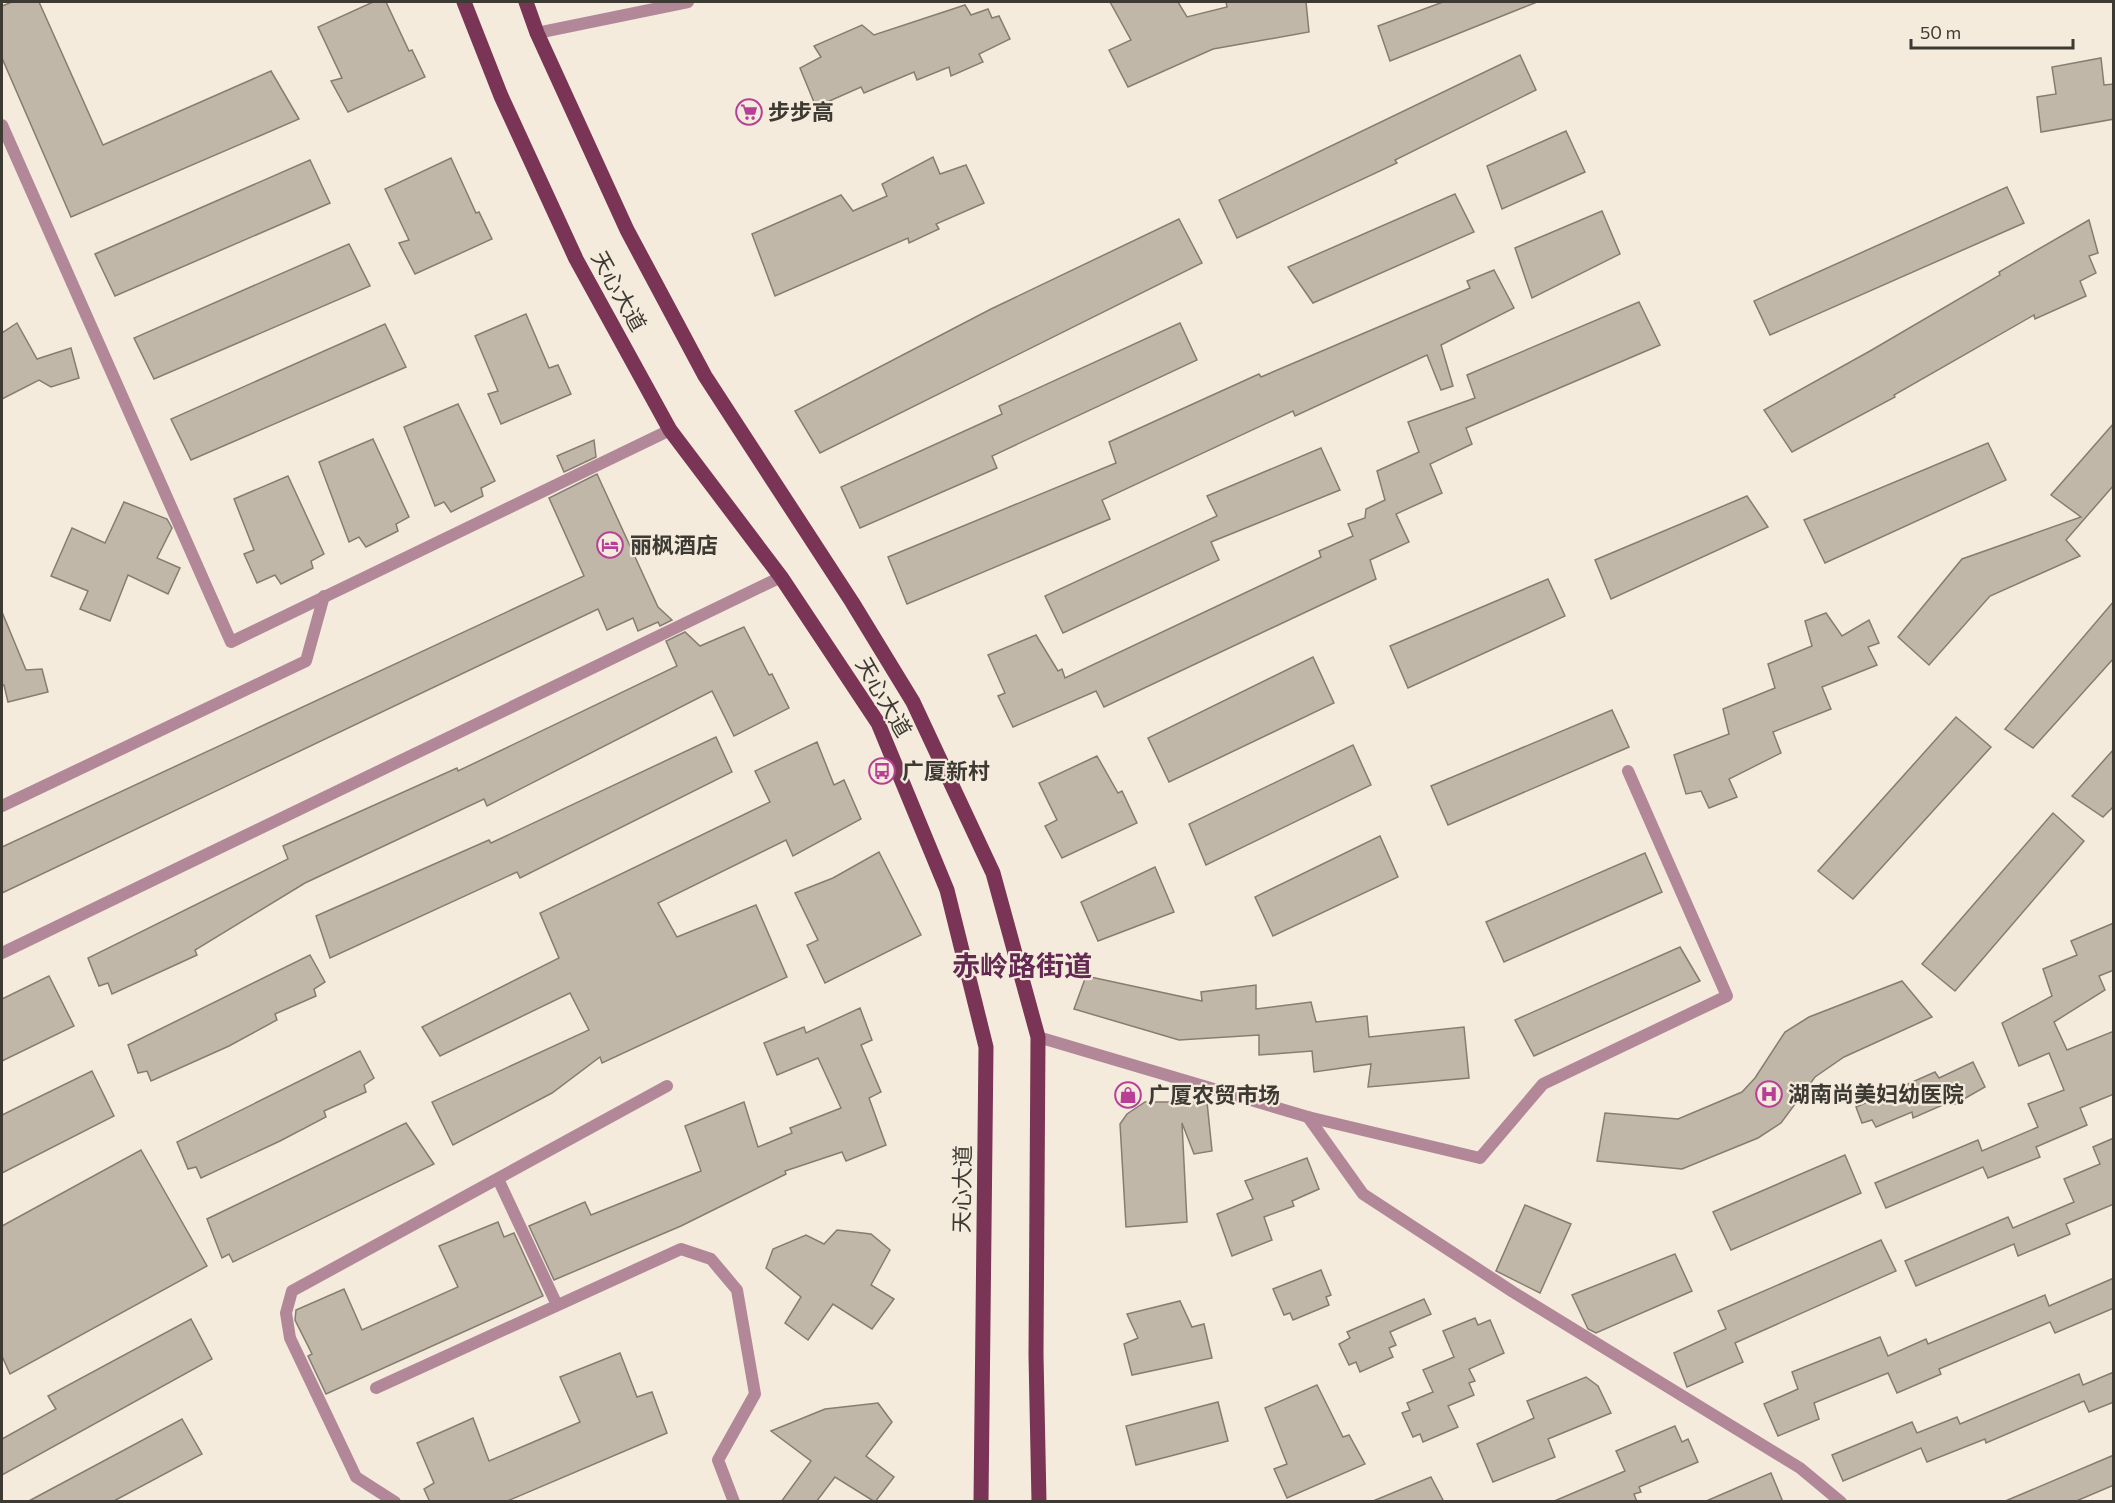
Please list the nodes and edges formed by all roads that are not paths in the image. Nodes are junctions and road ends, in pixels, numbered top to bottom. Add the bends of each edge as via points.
1 (464, 2) edge
2 (526, 2) edge
3 (688, 2) edge
4 (537, 33) junction
5 (2, 125) edge
6 (670, 430) junction
7 (781, 577) junction
8 (324, 596) junction
9 (1628, 771) dead end
10 (2, 806) edge
11 (2, 953) edge
12 (1038, 1037) junction
13 (667, 1086) dead end
14 (1308, 1117) junction
15 (498, 1179) junction
16 (557, 1305) junction
17 (376, 1388) dead end
18 (978, 1501) edge
19 (395, 1502) edge
20 (734, 1502) edge
21 (1039, 1502) edge
22 (1841, 1502) edge

1 - 6 main road, 天心大道 via 554,216
2 - 4 main road, 天心大道
3 - 4 street
4 - 12 main road, 天心大道 via 627,230 705,376 913,702 993,873
5 - 8 street via 231,642
6 - 7 main road, 天心大道
6 - 8 street
7 - 11 street
7 - 18 main road, 天心大道 via 878,723 947,890 986,1047
8 - 10 street via 306,661
9 - 14 street via 1727,996 1543,1084 1480,1158
12 - 14 street
12 - 21 main road, 天心大道
13 - 15 street
14 - 22 street via 1363,1194 1513,1292 1800,1468
15 - 16 street
15 - 19 street via 292,1291 286,1313 290,1338 356,1477
16 - 17 street
16 - 20 street via 681,1249 711,1259 737,1290 755,1394 718,1460

